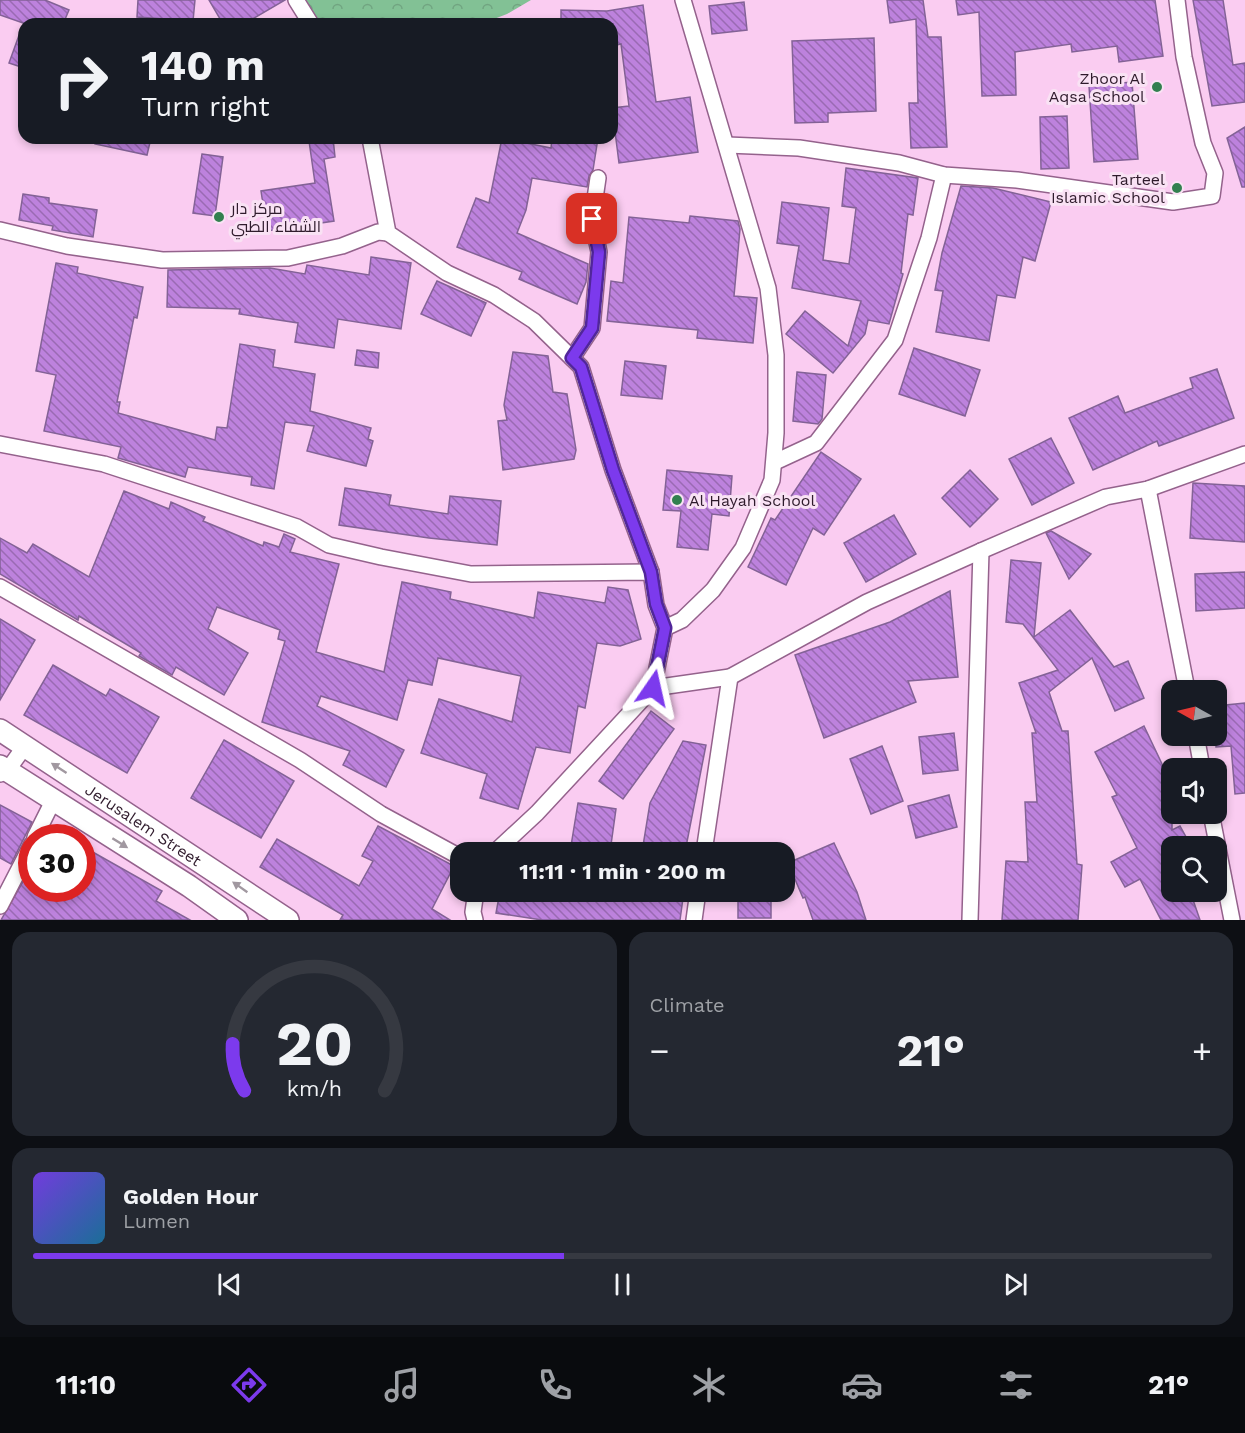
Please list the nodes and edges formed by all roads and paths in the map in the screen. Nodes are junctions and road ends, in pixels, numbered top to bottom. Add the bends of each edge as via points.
1 (296, 0) edge
2 (682, 0) edge
3 (1177, 0) edge
4 (307, 18) edge
5 (371, 144) edge
6 (727, 145) junction
7 (944, 175) junction
8 (598, 178) dead end
9 (0, 230) edge
10 (388, 233) junction
11 (572, 358) junction
12 (0, 444) edge
13 (1245, 454) edge
14 (775, 462) junction
15 (1148, 489) junction
16 (981, 551) junction
17 (651, 572) junction
18 (0, 587) edge
19 (665, 628) junction
20 (730, 677) junction
21 (1185, 680) edge
22 (653, 688) junction
23 (0, 730) edge
24 (25, 746) junction
25 (2, 770) edge
26 (53, 801) junction
27 (42, 824) edge
28 (1213, 824) edge
29 (506, 842) edge
30 (705, 842) edge
31 (450, 852) edge
32 (18, 871) edge
33 (474, 902) edge
34 (696, 902) edge
35 (0, 906) edge
36 (237, 920) edge
37 (288, 920) edge
38 (475, 920) edge
39 (694, 920) edge
40 (970, 920) edge
41 (1232, 920) edge

1 - 4 street
2 - 6 street
3 - 7 street via 1184,57 1203,143 1215,173 1212,196 1173,202 1017,180
5 - 10 street
6 - 7 street via 799,148
6 - 14 street via 768,288 776,355
7 - 14 street via 929,238 895,340 816,443
8 - 11 street via 592,219 599,252 592,328
9 - 10 street via 67,246 162,260 288,258 342,246 378,232
10 - 11 street via 447,273 494,295 534,321
11 - 17 street via 581,367 613,470
12 - 17 street via 104,464 297,527 329,546 381,557 471,574
13 - 15 street
14 - 19 street via 772,480 742,548 713,590 682,620
15 - 16 street via 1106,497
15 - 21 street
16 - 20 street via 867,602
16 - 40 street
17 - 19 street
18 - 31 street
19 - 22 street
20 - 22 street
20 - 30 street
22 - 29 street
23 - 24 main road, Jerusalem Street
24 - 25 street
37 -> 24 main road, Jerusalem Street
25 - 26 main road, Jerusalem Street
26 - 27 street
26 -> 36 main road, Jerusalem Street
28 - 41 street
32 - 35 street
33 - 38 street
34 - 39 street

